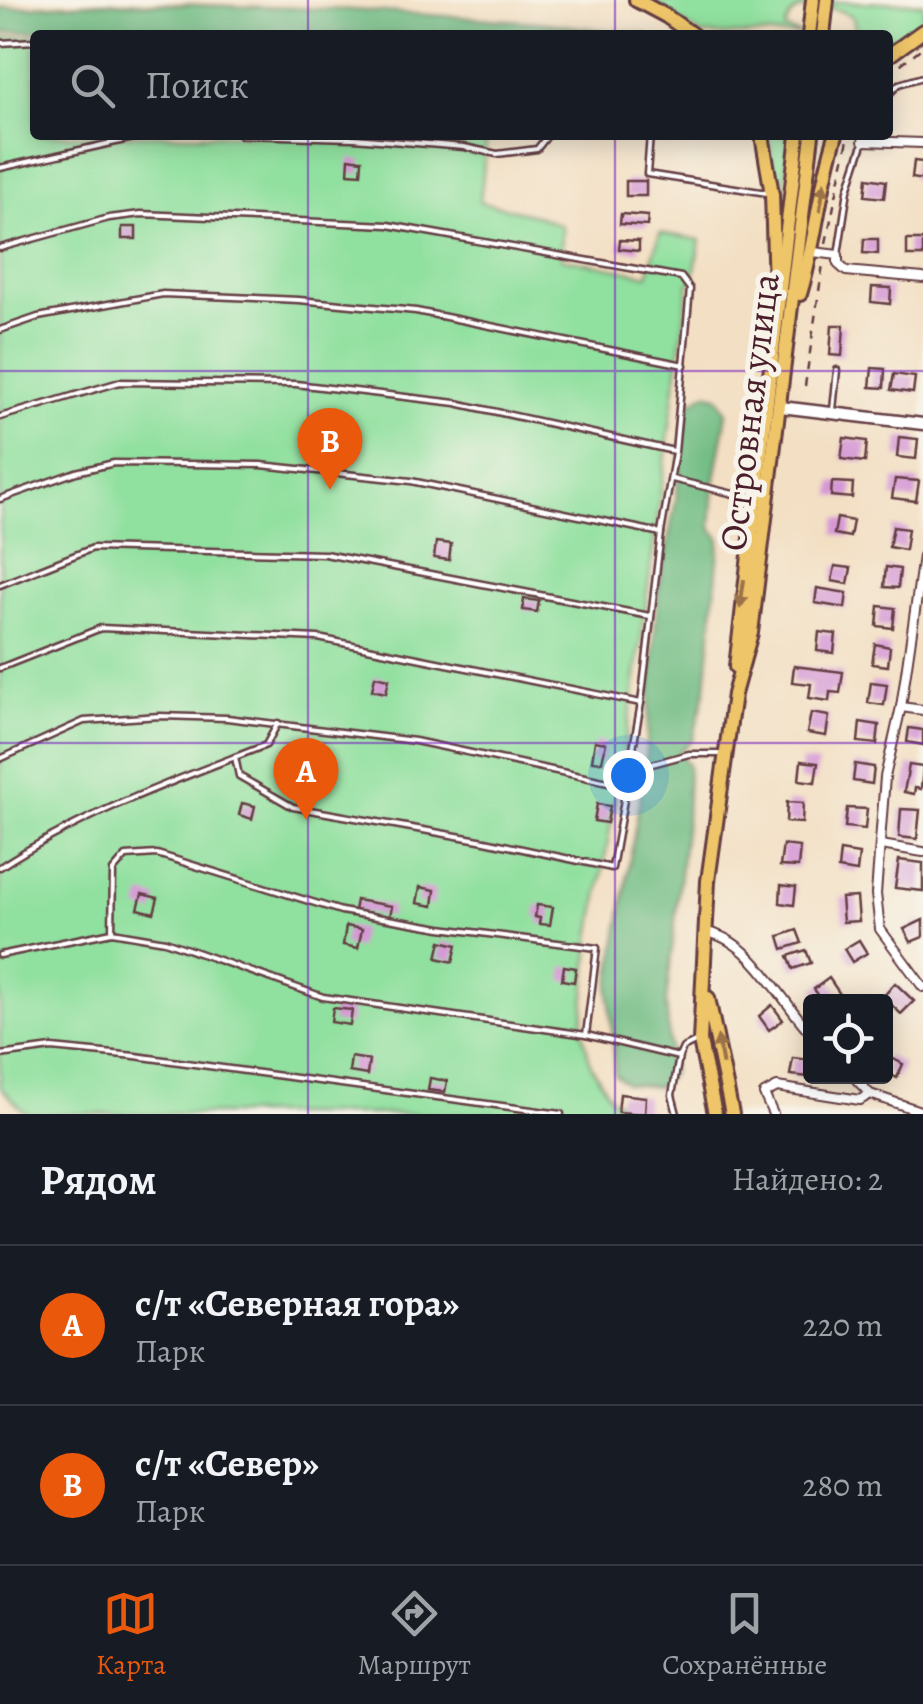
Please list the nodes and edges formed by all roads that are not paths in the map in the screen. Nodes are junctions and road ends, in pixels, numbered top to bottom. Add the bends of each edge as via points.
1 (636, 0) edge
2 (814, 0) edge
3 (827, 0) edge
4 (686, 30) edge
5 (817, 30) edge
6 (818, 30) edge
7 (923, 31) edge
8 (30, 42) edge
9 (0, 43) edge
10 (893, 52) edge
11 (923, 77) edge
12 (893, 90) edge
13 (125, 140) edge
14 (378, 140) edge
15 (544, 140) edge
16 (650, 140) edge
17 (763, 140) edge
18 (798, 140) edge
19 (811, 140) edge
20 (835, 140) edge
21 (863, 140) edge
22 (893, 140) edge
23 (923, 142) edge
24 (0, 168) edge
25 (772, 194) junction
26 (0, 248) edge
27 (838, 255) junction
28 (818, 257) junction
29 (923, 278) edge
30 (784, 324) junction
31 (0, 330) edge
32 (684, 365) junction
33 (837, 370) dead end
34 (781, 407) junction
35 (833, 413) junction
36 (0, 418) edge
37 (923, 424) edge
38 (675, 452) junction
39 (671, 478) junction
40 (0, 498) edge
41 (755, 498) junction
42 (661, 532) junction
43 (923, 556) edge
44 (922, 567) edge
45 (0, 584) edge
46 (650, 616) junction
47 (0, 668) edge
48 (734, 694) junction
49 (640, 703) junction
50 (900, 707) junction
51 (923, 710) edge
52 (278, 724) junction
53 (724, 754) junction
54 (235, 757) junction
55 (0, 759) edge
56 (630, 770) junction
57 (627, 786) junction
58 (881, 845) junction
59 (923, 852) edge
60 (0, 867) edge
61 (112, 932) junction
62 (705, 932) junction
63 (0, 956) edge
64 (705, 986) junction
65 (923, 987) edge
66 (803, 1025) edge
67 (586, 1035) junction
68 (700, 1041) junction
69 (0, 1055) edge
70 (679, 1056) junction
71 (861, 1084) edge
72 (870, 1094) junction
73 (923, 1112) edge
74 (561, 1114) edge
75 (677, 1114) edge
76 (715, 1114) edge
77 (732, 1114) edge
78 (773, 1114) edge

1 - 4 main road
2 - 5 main road
3 - 6 main road
7 - 10 main road
8 - 9 lane
11 - 12 lane
13 - 24 lane
14 - 15 lane via 497,154 537,150
16 - 25 lane via 647,174
17 - 25 main road
18 - 30 main road, Островная улица
19 - 30 main road, Островная улица
28 -> 20 main road
21 - 27 lane
22 - 23 street
25 - 30 main road
26 - 32 lane via 141,214 388,224 680,277 690,289
27 - 28 street
27 - 29 street via 846,271
28 - 30 main road
30 - 34 main road, Островная улица
30 - 41 main road, Островная улица
31 - 32 lane via 162,294 299,300 416,311
32 - 38 lane
33 - 35 lane
34 - 35 street
34 - 48 main road, Островная улица via 751,633
35 - 37 street
36 - 38 lane via 120,382 296,384 456,403
38 - 39 lane
39 - 41 lane
39 - 42 lane
40 - 42 lane via 114,462 261,465 411,482
41 -> 48 main road, Островная улица
42 - 46 lane
43 - 44 street
44 - 50 street
45 - 46 lane via 93,548 325,554
46 - 49 lane
47 - 49 lane via 101,628 318,638
48 - 53 main road, Островная улица
49 - 56 lane
50 - 51 street
50 - 58 street via 885,777
52 - 54 lane via 266,745
52 - 55 lane via 106,718
52 - 57 lane via 415,742
53 - 56 lane via 689,754
53 - 62 main road, Островная улица
54 - 57 lane via 238,776 293,807 612,868
54 - 60 lane via 67,826
56 - 57 lane
58 - 59 street
58 - 65 street via 880,929
61 - 63 lane
61 - 67 lane via 165,942 324,997
61 - 67 lane via 113,871 126,856 158,854 341,911 597,948
62 - 64 main road, Островная улица
62 - 66 street via 719,934 764,970
64 - 68 main road, Островная улица
77 -> 64 main road, Островная улица
67 - 70 lane
68 - 70 lane
68 - 76 main road, Островная улица
69 - 74 lane via 52,1048 135,1056
70 - 75 lane via 672,1095
71 - 72 street
72 - 73 street
72 - 78 street via 860,1100 777,1088 764,1094

